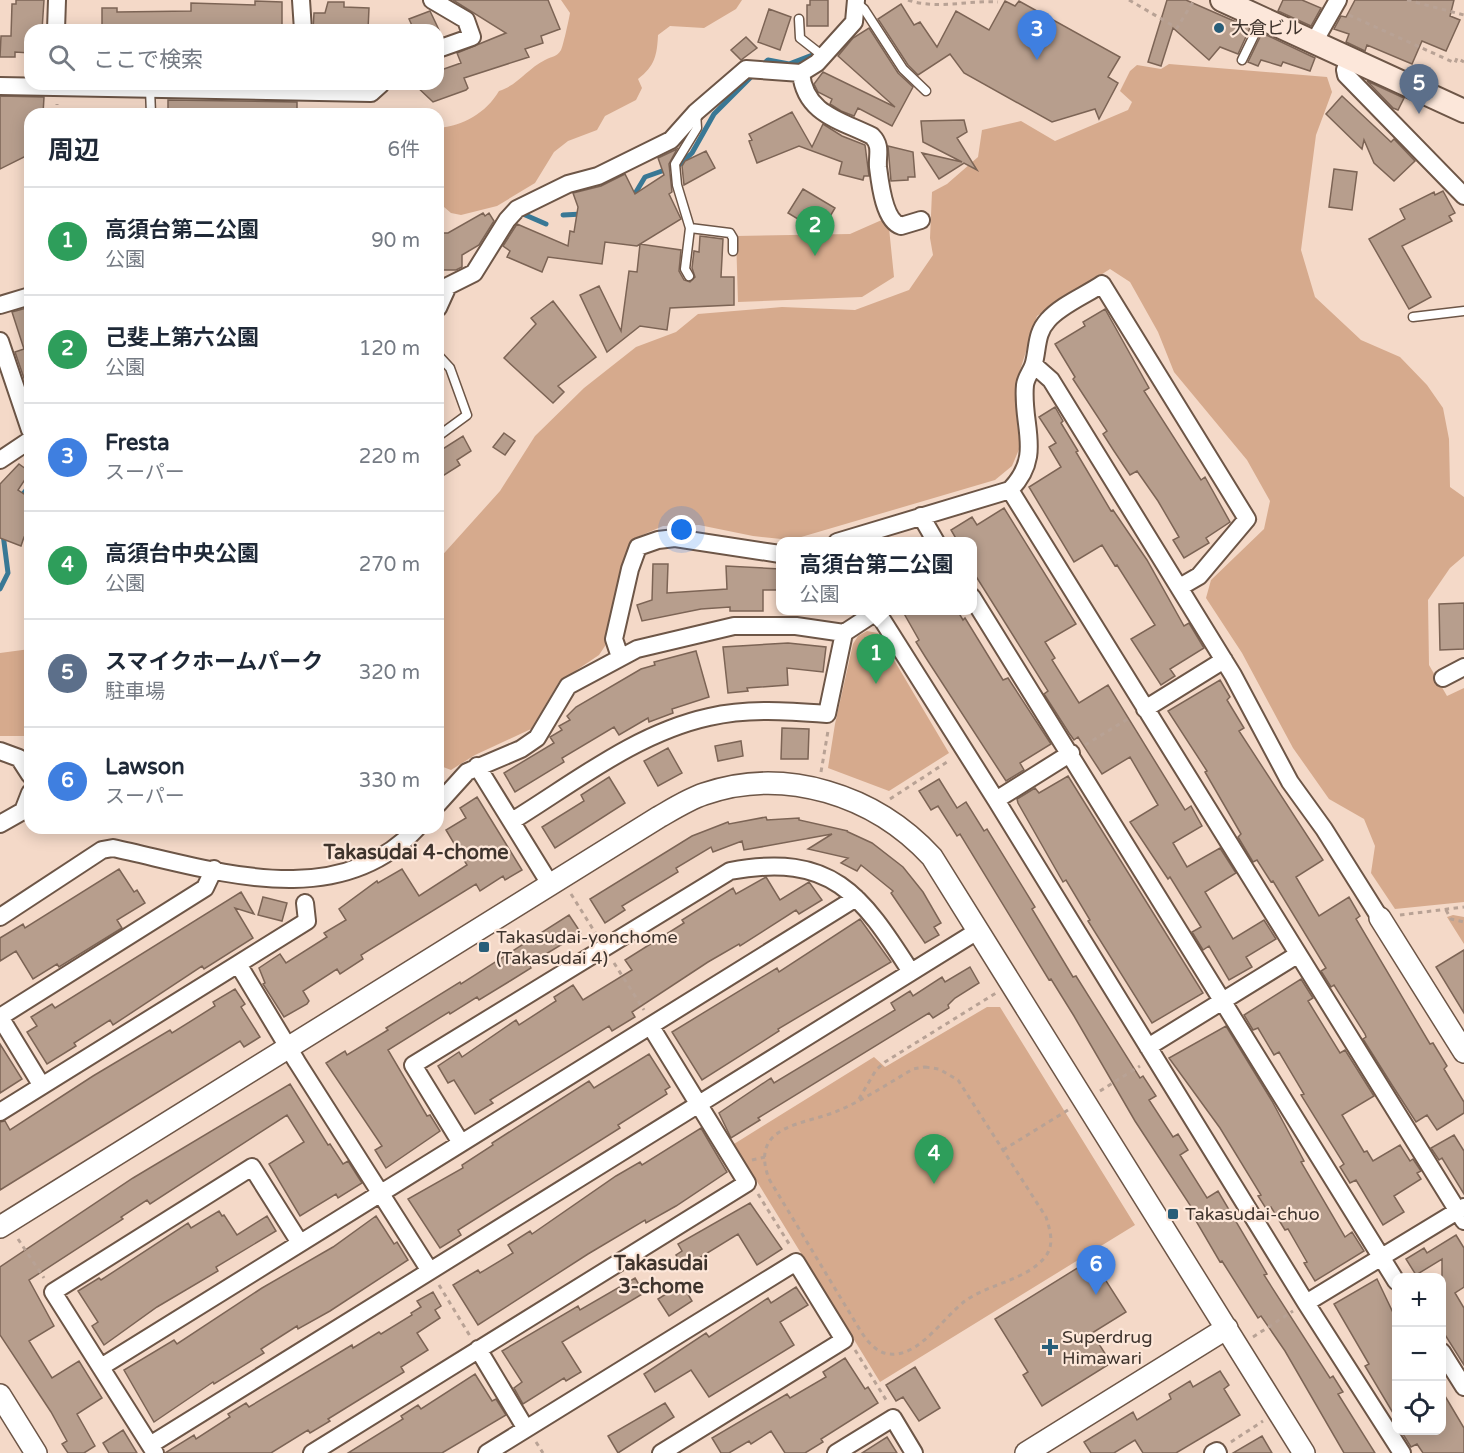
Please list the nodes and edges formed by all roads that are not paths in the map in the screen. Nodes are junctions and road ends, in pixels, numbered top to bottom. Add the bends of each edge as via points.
1 (57, 0) edge
2 (301, 0) edge
3 (432, 0) edge
4 (1222, 0) edge
5 (856, 1) edge
6 (1336, 4) edge
7 (1262, 18) junction
8 (799, 19) dead end
9 (56, 24) edge
10 (303, 24) edge
11 (1314, 42) junction
12 (444, 47) edge
13 (818, 53) junction
14 (1349, 59) junction
15 (1242, 60) dead end
16 (801, 73) junction
17 (0, 86) edge
18 (24, 86) edge
19 (150, 90) edge
20 (329, 90) edge
21 (374, 90) edge
22 (926, 91) dead end
23 (151, 108) edge
24 (1464, 111) edge
25 (696, 112) junction
26 (1464, 196) edge
27 (921, 220) dead end
28 (690, 228) junction
29 (733, 250) dead end
30 (689, 276) dead end
31 (444, 295) edge
32 (24, 298) edge
33 (0, 305) edge
34 (1464, 311) edge
35 (1413, 317) dead end
36 (0, 341) edge
37 (444, 362) edge
38 (1034, 365) junction
39 (24, 412) edge
40 (444, 432) edge
41 (24, 444) edge
42 (0, 460) edge
43 (1010, 490) junction
44 (921, 516) junction
45 (853, 537) edge
46 (933, 537) edge
47 (776, 553) edge
48 (1180, 586) junction
49 (977, 605) edge
50 (870, 615) edge
51 (879, 615) edge
52 (844, 633) junction
53 (620, 657) junction
54 (1224, 660) junction
55 (1464, 667) edge
56 (1443, 678) dead end
57 (1145, 709) junction
58 (0, 751) edge
59 (1071, 753) junction
60 (24, 766) edge
61 (477, 766) junction
62 (444, 797) edge
63 (996, 800) junction
64 (24, 806) edge
65 (512, 821) junction
66 (0, 824) edge
67 (410, 834) edge
68 (214, 869) junction
69 (550, 884) junction
70 (856, 897) junction
71 (305, 903) dead end
72 (0, 917) edge
73 (1387, 917) joint
74 (979, 930) junction
75 (1297, 955) junction
76 (238, 964) junction
77 (911, 972) junction
78 (1224, 1001) junction
79 (0, 1017) edge
80 (651, 1028) junction
81 (288, 1047) junction
82 (1151, 1052) junction
83 (1464, 1052) edge
84 (42, 1086) junction
85 (698, 1103) junction
86 (0, 1112) edge
87 (461, 1143) junction
88 (382, 1194) junction
89 (1462, 1213) edge
90 (8, 1232) edge
91 (300, 1243) junction
92 (1382, 1258) junction
93 (430, 1271) junction
94 (1392, 1274) edge
95 (1306, 1304) junction
96 (1227, 1328) junction
97 (478, 1349) junction
98 (1446, 1358) edge
99 (101, 1367) junction
100 (1464, 1387) edge
101 (0, 1395) edge
102 (526, 1429) junction
103 (152, 1449) edge
104 (36, 1453) edge
105 (312, 1453) edge
106 (487, 1453) edge
107 (661, 1453) edge
108 (836, 1453) edge
109 (914, 1453) edge
110 (1026, 1453) edge
111 (1304, 1453) edge
112 (1402, 1453) edge

1 - 9 street
2 - 10 street
3 - 12 street via 466,20 472,37
4 - 7 main road
5 - 13 street via 854,22
5 - 22 lane via 903,69
6 - 11 street
7 - 11 main road
7 - 15 lane
8 - 13 lane via 799,35
11 - 14 main road
13 - 16 street
14 - 24 main road
14 - 26 street via 1346,75
16 - 25 street via 746,69
16 - 27 street via 805,94 814,106 875,139 885,201 893,222 901,226
17 - 18 street
19 - 23 lane
20 - 21 street
25 - 28 lane via 697,128 675,167
25 - 31 street via 671,140 656,149 517,209 474,273 448,286
28 - 29 lane via 730,234
28 - 30 lane via 685,269
32 - 33 street
34 - 35 lane
36 - 39 street
37 - 40 lane via 467,415
38 - 43 street via 1025,381 1031,444 1028,460 1022,477
38 - 48 street via 1051,380
38 - 48 street via 1041,330 1050,318 1102,284 1247,519 1199,576
41 - 42 street
43 - 44 street
43 - 57 street
44 - 45 street
44 - 46 street
47 - 53 street via 675,538 638,548 614,639
48 - 54 street
49 - 59 street
50 - 52 street
51 - 63 street
52 - 53 street via 796,626 734,626 637,649
52 - 65 street via 828,714 740,712 675,727 641,741
53 - 61 street via 568,686 544,730 529,744
54 - 57 street
54 - 73 street via 1290,782
55 - 56 street
57 - 75 street
58 - 60 street via 19,758
59 - 63 street
59 - 78 street
61 - 62 street
61 - 65 street
63 - 82 street
64 - 66 street
65 - 69 street
67 - 68 street via 368,863 320,879 265,879
68 - 72 street via 113,848 102,850
68 - 79 street via 205,888
69 - 74 street via 703,794 732,786 783,784 839,795 899,825 932,857
69 - 81 street
70 - 77 street via 878,920
70 - 80 street
70 - 87 street via 812,871 773,866 730,871 413,1065
71 - 76 street via 307,921
73 - 83 street
74 - 77 street
74 - 96 street
75 - 78 street
75 - 89 street
76 - 81 street
76 - 84 street
77 - 85 street
78 - 82 street
78 - 92 street
79 - 84 street
80 - 85 street
80 - 87 street
81 - 88 street
81 - 90 street
82 - 95 street
84 - 86 street
85 - 93 street
85 - 97 street via 747,1183
87 - 88 street
88 - 91 street
88 - 93 street
89 - 92 street
91 - 99 street
91 - 99 street via 252,1167 53,1292
92 - 94 street
92 - 95 street
93 - 103 street
95 - 112 street
96 - 110 street
96 - 111 street
97 - 102 street
97 - 105 street
98 - 100 street
99 - 103 street
101 - 104 street
102 - 106 street
102 - 107 street via 795,1262 844,1340
108 - 109 street via 892,1418

